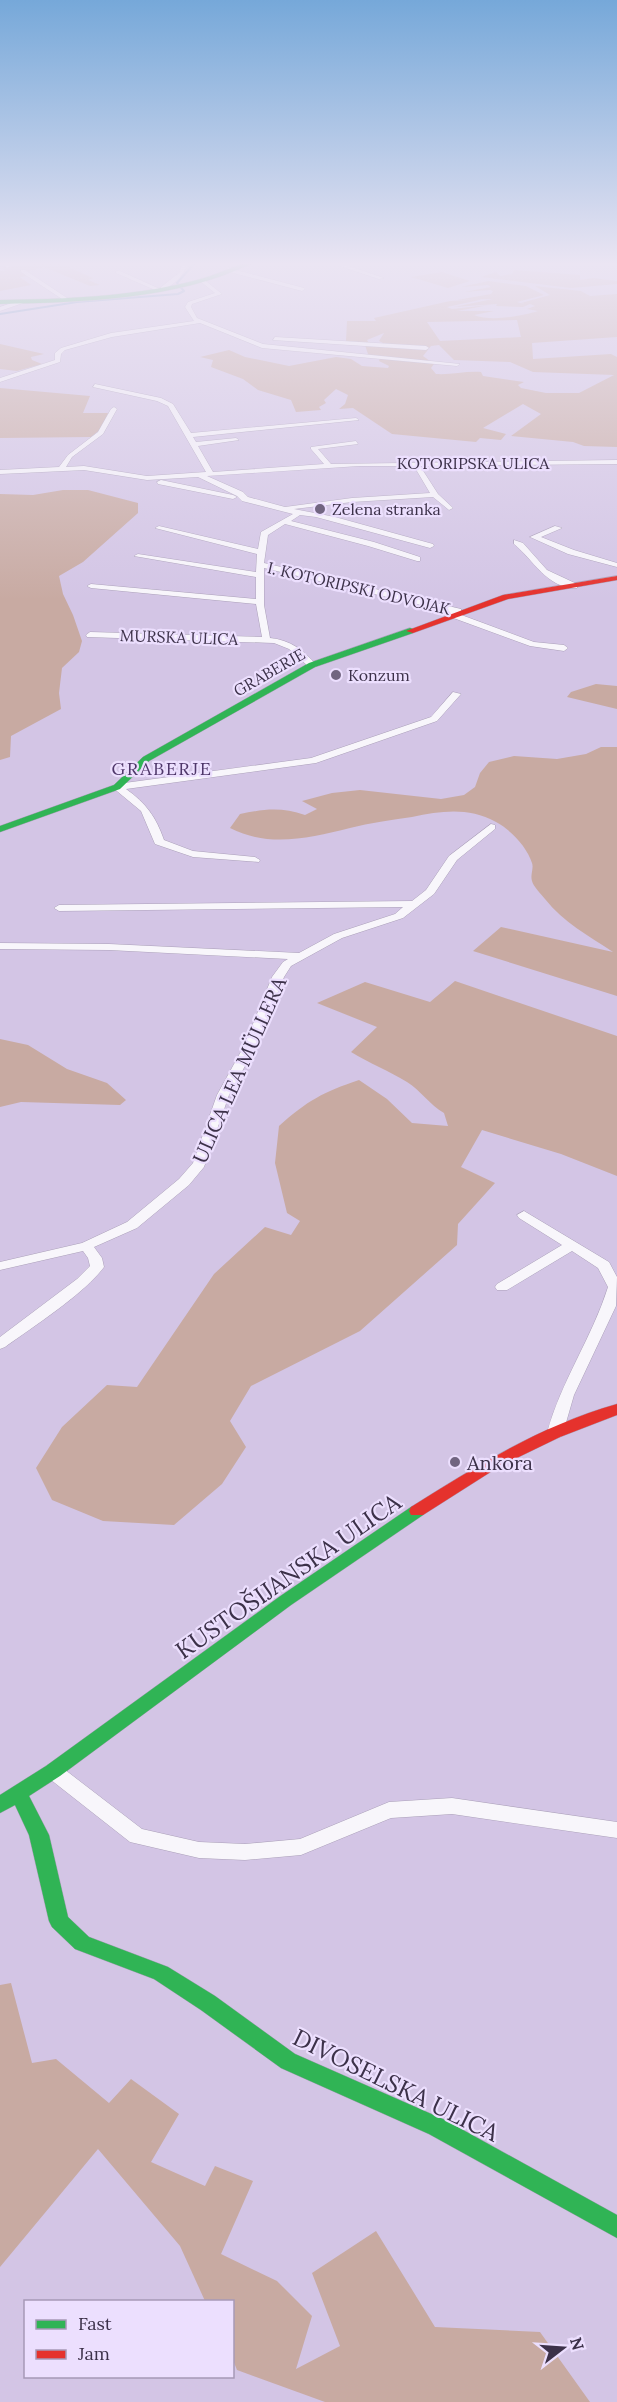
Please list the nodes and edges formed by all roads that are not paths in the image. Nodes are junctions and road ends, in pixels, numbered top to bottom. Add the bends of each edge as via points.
1 (94, 386) dead end
2 (114, 409) dead end
3 (356, 420) dead end
4 (189, 435) junction
5 (240, 440) dead end
6 (356, 443) dead end
7 (194, 444) junction
8 (617, 462) edge
9 (416, 464) junction
10 (328, 466) junction
11 (61, 469) junction
12 (0, 472) edge
13 (199, 474) junction
14 (211, 474) junction
15 (147, 478) junction
16 (435, 495) junction
17 (245, 499) junction
18 (285, 508) junction
19 (449, 508) dead end
20 (299, 513) junction
21 (285, 522) junction
22 (159, 528) dead end
23 (558, 528) dead end
24 (517, 542) dead end
25 (430, 546) dead end
26 (260, 552) junction
27 (138, 556) dead end
28 (417, 559) dead end
29 (259, 564) junction
30 (617, 565) edge
31 (260, 574) junction
32 (617, 579) edge
33 (91, 586) dead end
34 (574, 586) junction
35 (259, 602) junction
36 (455, 613) junction
37 (90, 635) dead end
38 (267, 640) junction
39 (564, 648) dead end
40 (312, 665) junction
41 (456, 694) dead end
42 (117, 787) junction
43 (490, 827) dead end
44 (0, 829) edge
45 (255, 860) dead end
46 (415, 904) junction
47 (58, 908) dead end
48 (0, 946) edge
49 (299, 956) junction
50 (524, 1215) dead end
51 (572, 1245) junction
52 (86, 1246) junction
53 (610, 1263) edge
54 (0, 1266) edge
55 (502, 1287) dead end
56 (0, 1344) edge
57 (617, 1409) edge
58 (555, 1433) junction
59 (53, 1772) junction
60 (18, 1793) junction
61 (0, 1805) edge
62 (617, 1830) edge
63 (617, 2227) edge

1 - 4 street via 171,405
2 - 11 street via 101,433 70,456
3 - 4 street
4 - 7 street
5 - 7 street
6 - 10 street via 313,448
7 - 14 street
8 - 9 street, KOTORIPSKA ULICA
9 - 10 street, KOTORIPSKA ULICA
9 - 16 street
10 - 14 street, KOTORIPSKA ULICA
11 - 12 street
11 - 15 street via 105,470
13 - 14 street, KOTORIPSKA ULICA
13 - 15 street, KOTORIPSKA ULICA
13 - 17 street
15 - 17 street
16 - 18 street
16 - 19 street
17 - 18 street
18 - 20 street
20 - 21 street
20 - 25 street
21 - 26 street via 264,534
21 - 28 street
22 - 26 street
23 - 30 street via 534,537
24 - 34 street via 541,569
26 - 29 street
27 - 31 street
29 - 31 street
29 - 36 street, I. KOTORIPSKI ODVOJAK
31 - 35 street
32 - 34 street, GRABERJE
33 - 35 street
34 - 36 street, GRABERJE via 506,597
35 - 38 street via 262,633
36 - 39 street, I. KOTORIPSKI ODVOJAK via 533,644
36 - 40 street, GRABERJE
37 - 38 street, MURSKA ULICA
38 - 40 street via 289,644
40 - 42 street, GRABERJE via 146,759
41 - 42 street via 434,719 313,761
42 - 44 street, GRABERJE
42 - 45 street via 145,807 159,842 175,851
43 - 46 street, ULICA LEA MÜLLERA via 453,858 430,892
46 - 47 street
46 - 49 street, ULICA LEA MÜLLERA via 399,916 338,936
48 - 49 street
49 - 52 street, ULICA LEA MÜLLERA via 278,977 250,1046 223,1095 199,1164 184,1182 132,1224
50 - 51 street
51 - 53 street
51 - 55 street
52 - 54 street, ULICA LEA MÜLLERA
52 - 56 street via 97,1267
53 - 58 street via 615,1287 609,1309 560,1410
57 - 58 street, KUSTOŠIJANSKA ULICA
58 - 59 street, KUSTOŠIJANSKA ULICA via 457,1484 285,1601
59 - 60 street, KUSTOŠIJANSKA ULICA
59 - 62 street via 137,1836 199,1850 245,1852 301,1847 389,1810 452,1806
60 - 61 street, KUSTOŠIJANSKA ULICA
60 - 63 street, DIVOSELSKA ULICA via 39,1835 59,1921 82,1943 161,1973 288,2061 437,2127

